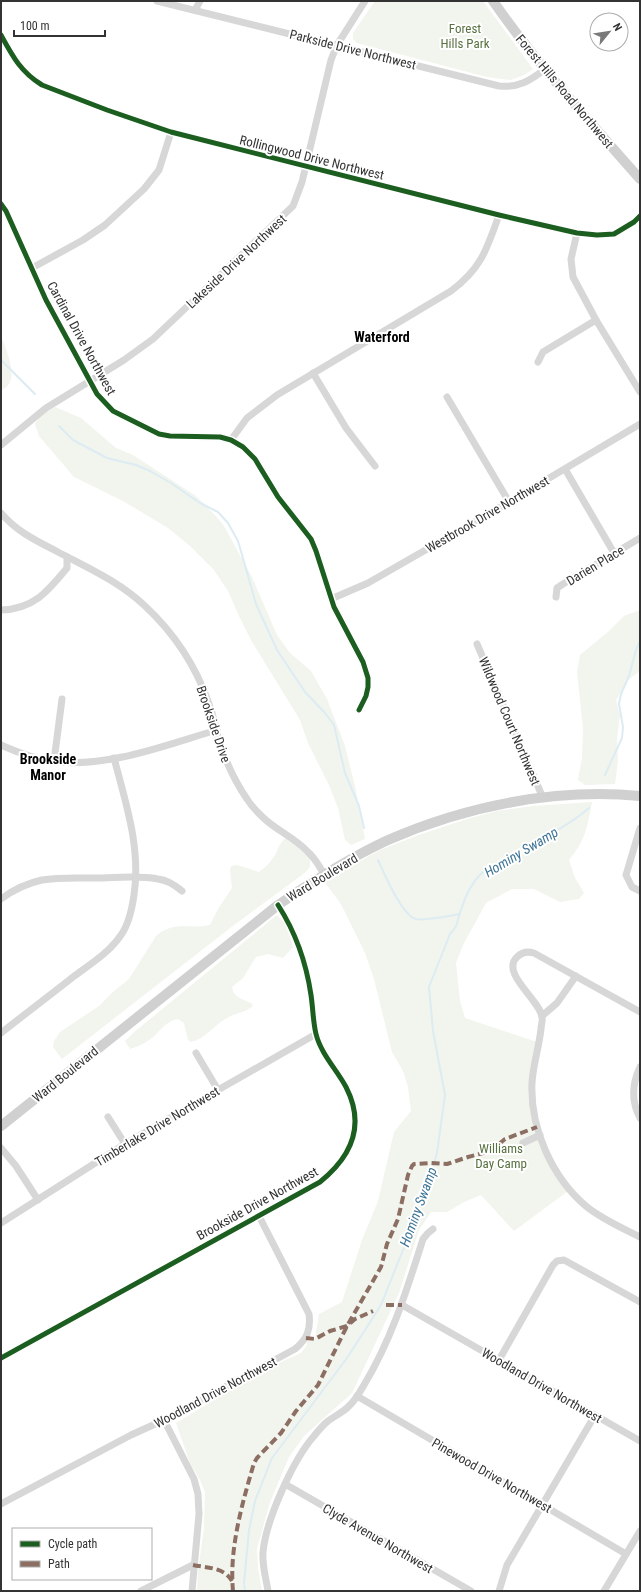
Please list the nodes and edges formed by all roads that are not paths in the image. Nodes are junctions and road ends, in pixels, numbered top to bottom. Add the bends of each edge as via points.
1 (157, 1) edge
2 (200, 1) edge
3 (365, 1) edge
4 (493, 1) edge
5 (196, 10) junction
6 (1, 35) edge
7 (337, 45) junction
8 (544, 69) junction
9 (171, 132) junction
10 (305, 167) junction
11 (640, 179) edge
12 (1, 204) edge
13 (499, 215) junction
14 (640, 216) edge
15 (577, 233) junction
16 (32, 268) junction
17 (596, 320) junction
18 (538, 362) dead end
19 (313, 373) junction
20 (90, 381) junction
21 (640, 392) edge
22 (447, 397) dead end
23 (640, 424) edge
24 (232, 440) junction
25 (1, 445) edge
26 (375, 466) dead end
27 (565, 469) junction
28 (510, 502) junction
29 (1, 513) edge
30 (640, 538) edge
31 (614, 553) junction
32 (67, 557) junction
33 (556, 597) dead end
34 (331, 600) junction
35 (1, 610) edge
36 (477, 644) dead end
37 (62, 699) dead end
38 (359, 710) dead end
39 (217, 730) junction
40 (1, 745) edge
41 (114, 758) junction
42 (54, 761) junction
43 (640, 796) edge
44 (543, 798) junction
45 (640, 828) edge
46 (324, 874) junction
47 (136, 877) junction
48 (182, 891) dead end
49 (640, 891) edge
50 (1, 899) edge
51 (278, 905) junction
52 (576, 976) junction
53 (640, 1012) edge
54 (542, 1016) junction
55 (1, 1033) edge
56 (316, 1034) junction
57 (196, 1053) dead end
58 (640, 1067) edge
59 (218, 1090) junction
60 (108, 1117) dead end
61 (640, 1118) edge
62 (1, 1126) edge
63 (540, 1135) junction
64 (523, 1143) dead end
65 (125, 1144) junction
66 (1, 1148) edge
67 (38, 1200) junction
68 (259, 1216) junction
69 (1, 1223) edge
70 (433, 1229) dead end
71 (640, 1237) edge
72 (640, 1302) edge
73 (402, 1305) junction
74 (1, 1358) edge
75 (499, 1360) junction
76 (357, 1396) junction
77 (595, 1415) junction
78 (164, 1420) junction
79 (640, 1441) edge
80 (285, 1484) junction
81 (1, 1504) edge
82 (543, 1505) junction
83 (640, 1532) edge
84 (626, 1554) junction
85 (193, 1565) junction
86 (142, 1591) edge
87 (192, 1591) edge
88 (268, 1591) edge
89 (471, 1591) edge
90 (499, 1591) edge
91 (604, 1591) edge

1 - 5 street, Parkside Drive Northwest
2 - 5 street
3 - 7 street, Lakeside Drive Northwest
4 - 8 main road, Forest Hills Road Northwest
5 - 7 street, Parkside Drive Northwest
6 - 9 street, Rollingwood Drive Northwest via 19,66 33,79 100,107
7 - 8 street, Parkside Drive Northwest via 504,86 521,85
7 - 10 street, Lakeside Drive Northwest
8 - 11 main road, Forest Hills Road Northwest
9 - 10 street, Rollingwood Drive Northwest
9 - 16 street via 159,170 144,189 105,225
10 - 13 street, Rollingwood Drive Northwest
10 - 20 street, Lakeside Drive Northwest via 296,200 288,212 153,339
12 - 16 street, Cardinal Drive Northwest
13 - 15 street, Rollingwood Drive Northwest
13 - 19 street via 484,256 464,281
14 - 15 street, Rollingwood Drive Northwest via 614,234 597,236
15 - 17 street via 571,259 572,273
16 - 20 street, Cardinal Drive Northwest via 46,300
17 - 18 street via 543,352
17 - 21 street
19 - 24 street via 254,411 240,426
19 - 26 street via 346,428
20 - 24 street, Cardinal Drive Northwest via 101,400 113,410 153,431 170,436 220,437
20 - 25 street, Lakeside Drive Northwest via 46,408
22 - 28 street
23 - 27 street, Westbrook Drive Northwest
24 - 34 street, Cardinal Drive Northwest via 255,460 278,497 311,539
27 - 28 street, Westbrook Drive Northwest
27 - 31 street
28 - 34 street, Westbrook Drive Northwest via 368,583
29 - 32 street, Brookside Drive via 14,527 31,539
30 - 31 street, Darien Place
31 - 33 street, Darien Place via 558,588
32 - 35 street via 67,568 43,595 26,605
32 - 39 street, Brookside Drive via 128,592 165,626 181,647 200,680
34 - 38 street, Cardinal Drive Northwest via 366,670 368,687
36 - 44 street, Wildwood Court Northwest
37 - 42 street
39 - 41 street
39 - 46 street, Brookside Drive via 229,767 247,799 268,822 309,852
40 - 42 street via 31,757
41 - 42 street
41 - 47 street via 136,850
43 - 44 main road, Ward Boulevard via 603,793
44 - 46 main road, Ward Boulevard via 475,810 424,826 387,841
45 - 49 street via 626,875 632,887
46 - 51 main road, Ward Boulevard
47 - 48 street via 159,879
47 - 50 street via 43,880 21,887
47 - 55 street via 130,914 120,936 99,957
51 - 56 street, Brookside Drive Northwest via 301,950
51 - 62 main road, Ward Boulevard
52 - 53 street
52 - 54 street via 557,1003
52 - 54 street via 534,953 520,954 513,962 512,969 517,979
54 - 63 street via 532,1082 534,1112
56 - 59 street, Timberlake Drive Northwest
56 - 68 street, Brookside Drive Northwest via 351,1098 355,1119 353,1138 341,1162 320,1182
57 - 59 street
58 - 61 street via 634,1094
59 - 65 street, Timberlake Drive Northwest
60 - 65 street
63 - 64 street
63 - 71 street via 550,1160 580,1201 593,1212
65 - 67 street, Timberlake Drive Northwest
66 - 67 street
67 - 69 street, Timberlake Drive Northwest
68 - 74 street, Brookside Drive Northwest
68 - 78 street, Woodland Drive Northwest via 309,1314 310,1328 306,1338 295,1349
70 - 73 street via 423,1239
72 - 75 street via 564,1260 557,1261
73 - 75 street, Woodland Drive Northwest
73 - 76 street via 380,1356
75 - 77 street, Woodland Drive Northwest
76 - 80 street via 313,1437
76 - 82 street, Pinewood Drive Northwest
77 - 79 street, Woodland Drive Northwest
77 - 82 street
78 - 81 street, Woodland Drive Northwest
78 - 85 street via 194,1479 198,1494 199,1514
80 - 88 street via 264,1542 263,1564
80 - 89 street, Clyde Avenue Northwest
82 - 84 street, Pinewood Drive Northwest
82 - 90 street via 507,1564
83 - 84 street
84 - 91 street
85 - 86 street
85 - 87 street

